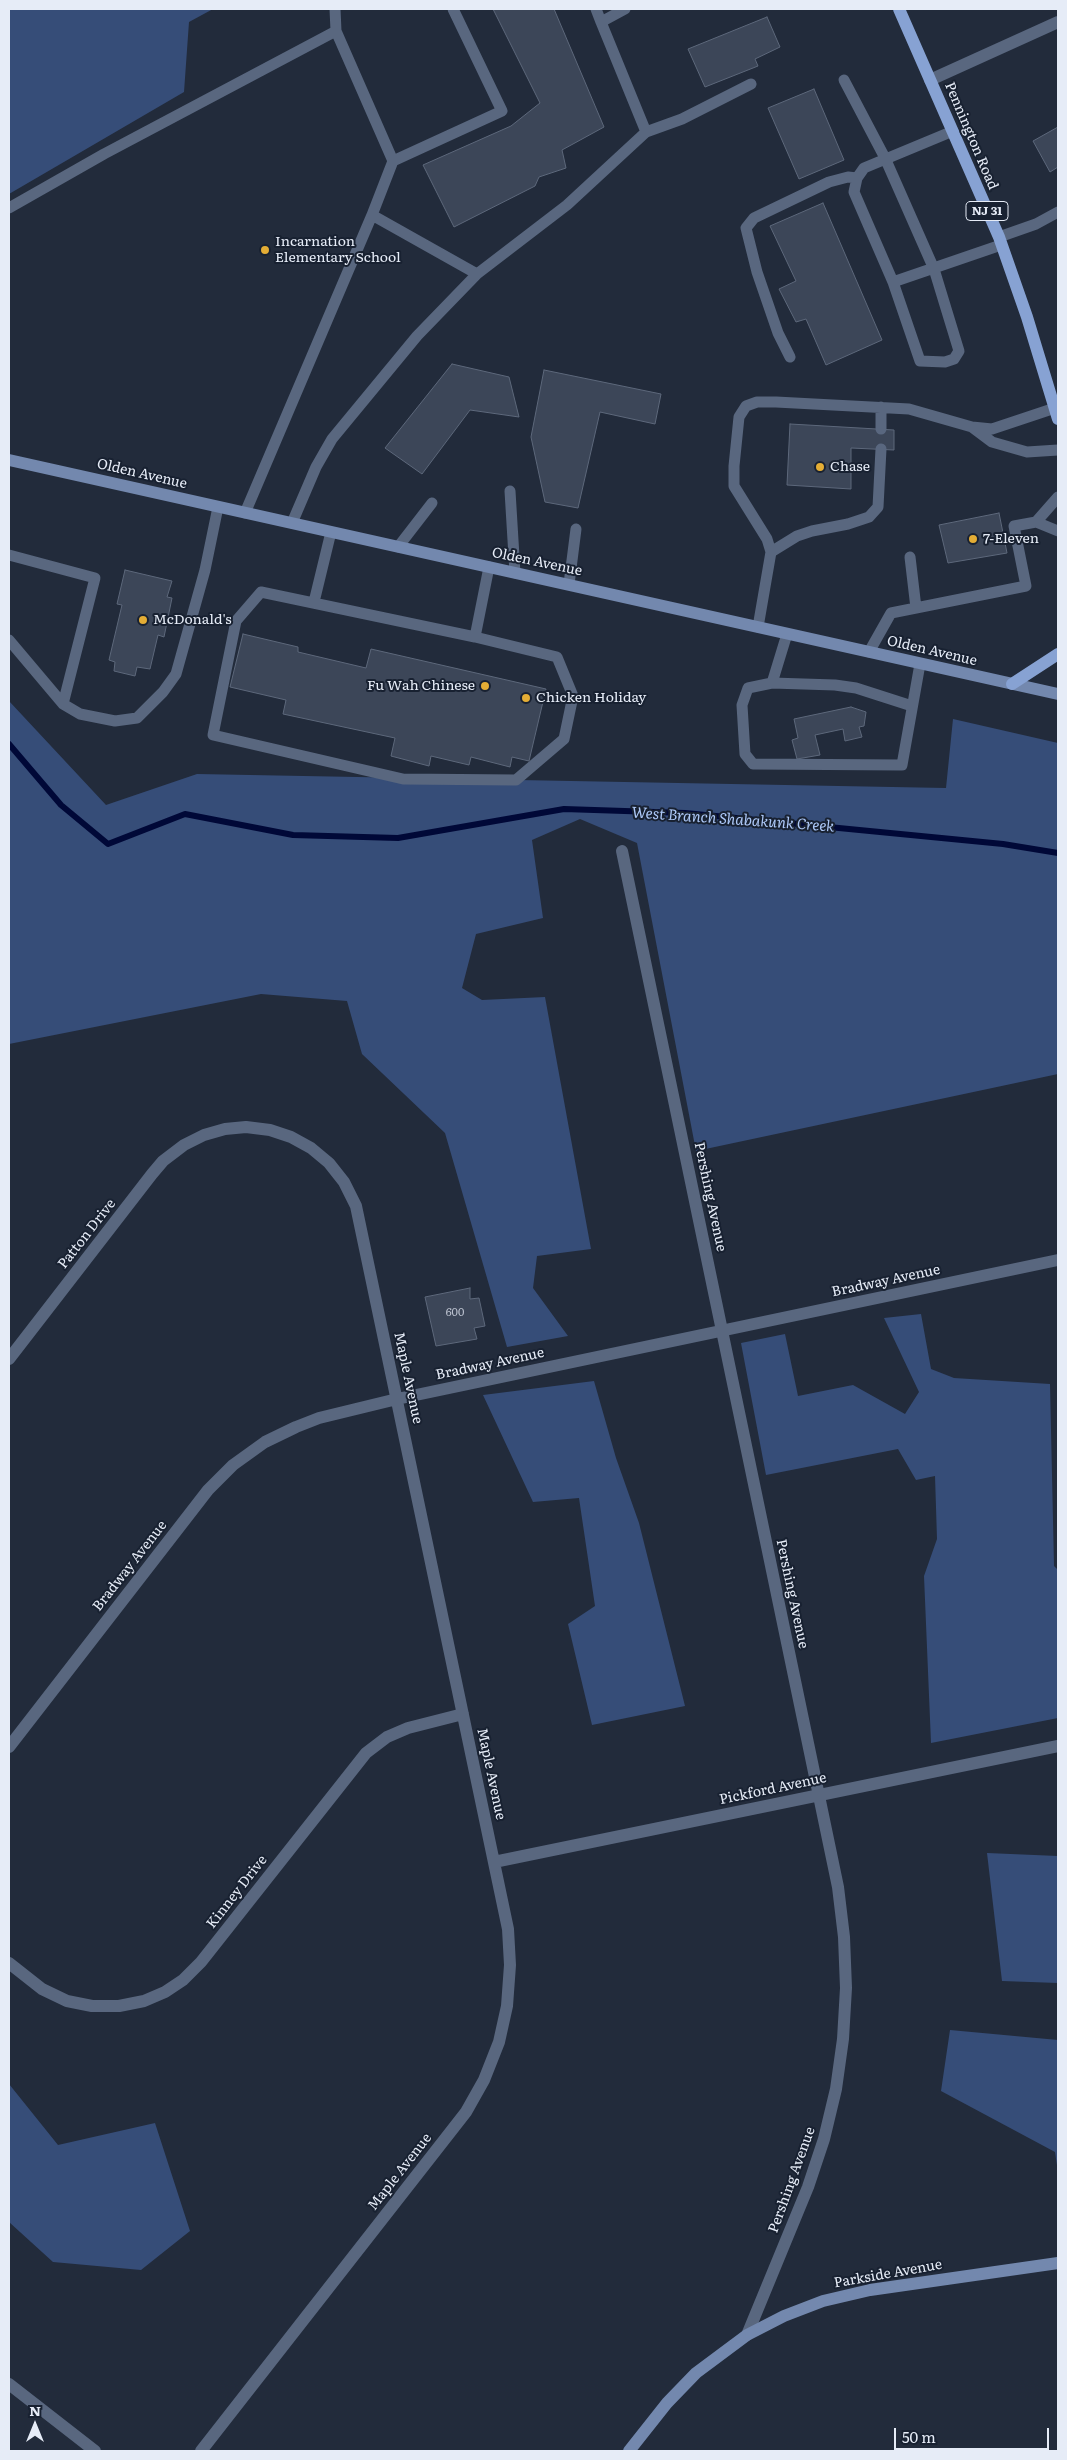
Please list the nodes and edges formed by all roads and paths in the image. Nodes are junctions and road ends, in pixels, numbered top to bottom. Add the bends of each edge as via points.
1 (335, 9) edge
2 (453, 9) edge
3 (596, 9) edge
4 (625, 9) edge
5 (899, 9) edge
6 (601, 22) junction
7 (1058, 22) edge
8 (336, 31) junction
9 (844, 80) dead end
10 (930, 80) junction
11 (751, 84) dead end
12 (953, 130) junction
13 (646, 132) junction
14 (885, 158) junction
15 (393, 161) junction
16 (857, 178) junction
17 (9, 208) edge
18 (1058, 212) edge
19 (372, 215) junction
20 (1000, 241) junction
21 (934, 268) junction
22 (477, 274) junction
23 (893, 282) junction
24 (790, 356) dead end
25 (882, 407) junction
26 (1057, 413) edge
27 (972, 427) junction
28 (881, 429) dead end
29 (881, 449) dead end
30 (1058, 450) edge
31 (9, 461) edge
32 (510, 491) dead end
33 (1058, 497) edge
34 (432, 504) dead end
35 (218, 507) junction
36 (245, 513) junction
37 (1036, 522) junction
38 (292, 524) junction
39 (576, 529) dead end
40 (1058, 531) edge
41 (331, 532) junction
42 (398, 547) junction
43 (771, 552) junction
44 (9, 555) edge
45 (910, 557) dead end
46 (489, 567) junction
47 (515, 573) junction
48 (569, 584) junction
49 (314, 602) junction
50 (916, 608) junction
51 (758, 627) junction
52 (787, 634) junction
53 (475, 637) junction
54 (9, 640) edge
55 (869, 652) junction
56 (1058, 654) edge
57 (920, 664) junction
58 (772, 683) junction
59 (1012, 684) junction
60 (1058, 694) edge
61 (63, 704) junction
62 (912, 706) junction
63 (622, 851) dead end
64 (198, 1138) joint
65 (1058, 1260) edge
66 (722, 1331) junction
67 (9, 1359) edge
68 (397, 1399) junction
69 (463, 1714) junction
70 (1058, 1746) edge
71 (9, 1747) edge
72 (819, 1795) junction
73 (494, 1862) junction
74 (9, 1963) edge
75 (1058, 2263) edge
76 (747, 2335) junction
77 (9, 2384) edge
78 (95, 2451) edge
79 (201, 2451) edge
80 (629, 2451) edge

1 - 8 lane
2 - 15 lane via 502,110
3 - 6 lane
4 - 6 lane
5 - 10 main road, Pennington Road / NJ 31
6 - 13 lane
7 - 10 street
8 - 15 lane
8 - 17 lane
9 - 14 lane
10 - 12 main road, Pennington Road / NJ 31
11 - 13 lane via 682,119
12 - 14 lane
12 - 20 main road, Pennington Road / NJ 31
13 - 22 lane via 568,205
14 - 16 lane via 864,168
14 - 21 lane
15 - 19 lane
16 - 23 lane via 854,192
16 - 24 lane via 829,182 754,218 746,228 757,272
18 - 20 lane
19 - 22 lane
19 - 36 lane
20 - 21 lane
20 - 26 main road, Pennington Road / NJ 31
21 - 23 lane
21 - 23 lane via 960,351 954,359 920,361
22 - 38 lane via 417,336 332,439 316,467
25 - 27 lane via 909,409
25 - 28 lane
25 - 43 lane via 776,402 757,402 746,406 739,416 734,486 767,539
26 - 27 lane via 992,429
27 - 30 lane via 1000,445 1027,452
29 - 43 lane via 878,507 869,517 797,536
31 - 35 main road, Olden Avenue
32 - 47 lane
33 - 37 lane
34 - 42 lane
35 - 36 main road, Olden Avenue
35 - 61 lane via 186,645 176,674 163,692 137,718 115,721 80,714
36 - 38 main road, Olden Avenue
37 - 40 lane
37 - 50 lane via 1014,526 1026,586
38 - 41 main road, Olden Avenue
39 - 48 lane
41 - 42 main road, Olden Avenue
41 - 49 lane
42 - 46 main road, Olden Avenue
43 - 51 lane
44 - 61 lane via 95,578
45 - 50 lane
46 - 47 main road, Olden Avenue
46 - 53 lane
47 - 48 main road, Olden Avenue
48 - 51 main road, Olden Avenue
49 - 53 lane
49 - 53 lane via 261,592 236,622 213,735 403,779 516,780 564,739 573,696 557,657
50 - 55 lane via 891,613
51 - 52 main road, Olden Avenue
52 - 55 main road, Olden Avenue
52 - 58 lane
54 - 61 lane
55 - 57 main road, Olden Avenue
56 - 59 main road
57 - 59 main road, Olden Avenue
57 - 62 lane
58 - 62 lane via 856,688
58 - 62 lane via 748,688 742,705 745,754 753,764 902,765
59 - 60 main road, Olden Avenue
63 - 66 street, Pershing Avenue
64 - 67 street, Patton Drive via 163,1161
64 - 68 street, Maple Avenue via 225,1129 270,1130 311,1148 344,1182 356,1206
65 - 66 street, Bradway Avenue
66 - 68 street, Bradway Avenue
66 - 72 street, Pershing Avenue
68 - 69 street, Maple Avenue
68 - 71 street, Bradway Avenue via 319,1418 296,1427 265,1442 233,1465 208,1490
69 - 73 street, Maple Avenue
69 - 74 street, Kinney Drive via 408,1728 387,1737 366,1753 201,1962 165,1992 119,2006 92,2006 67,2001 42,1989
70 - 72 street, Pickford Avenue
72 - 73 street, Pickford Avenue
72 - 76 street, Pershing Avenue via 838,1887 844,1937 843,2039 836,2089 822,2147
73 - 79 street, Maple Avenue via 508,1929 510,1965 507,2006 499,2042 484,2080 466,2112
75 - 76 main road, Parkside Avenue via 870,2290 823,2301
76 - 80 main road, Parkside Avenue via 696,2373
77 - 78 street

